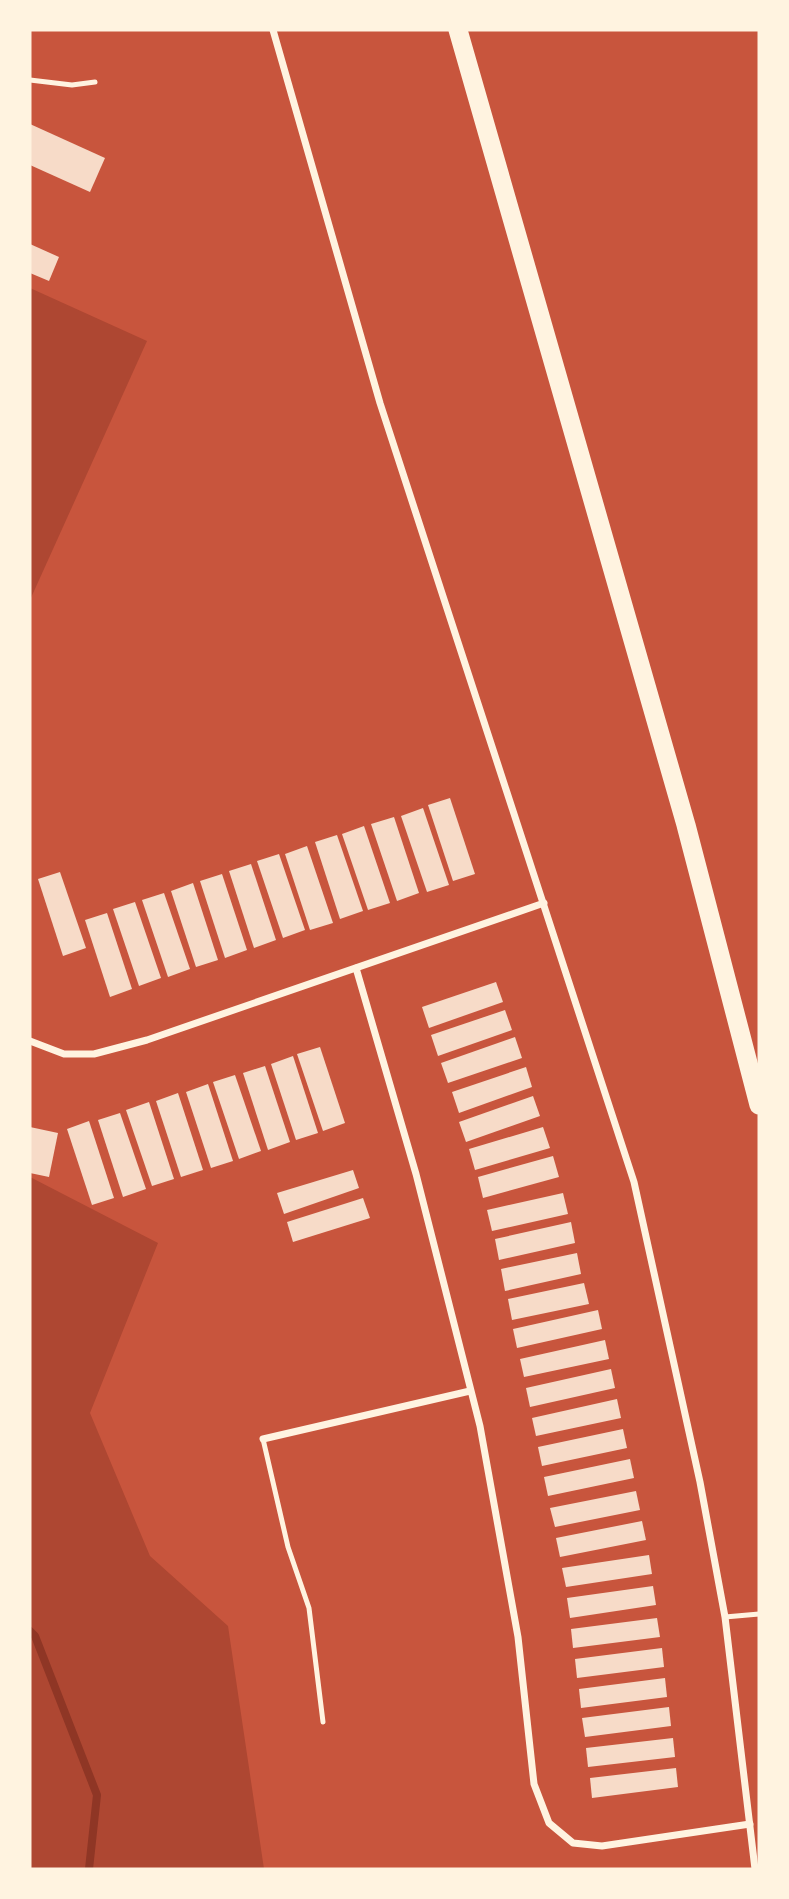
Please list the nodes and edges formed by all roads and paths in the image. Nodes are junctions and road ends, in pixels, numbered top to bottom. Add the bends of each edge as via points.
1 (273, 30) edge
2 (458, 30) edge
3 (30, 80) edge
4 (95, 82) dead end
5 (544, 903) junction
6 (356, 968) junction
7 (30, 1041) edge
8 (759, 1105) edge
9 (470, 1391) junction
10 (263, 1439) joint
11 (759, 1614) edge
12 (725, 1617) junction
13 (323, 1722) dead end
14 (750, 1824) junction
15 (755, 1869) edge

1 - 5 street via 380,402
2 - 8 highway via 686,825
3 - 4 lane via 72,85
5 - 6 street
5 - 12 street via 634,1182
6 - 7 street via 94,1054 64,1054
6 - 9 street via 416,1174
9 - 10 street
9 - 14 street via 518,1637 534,1784 549,1822 573,1843 602,1846
10 - 13 lane via 288,1547 309,1608
11 - 12 lane
12 - 14 street
14 - 15 street

